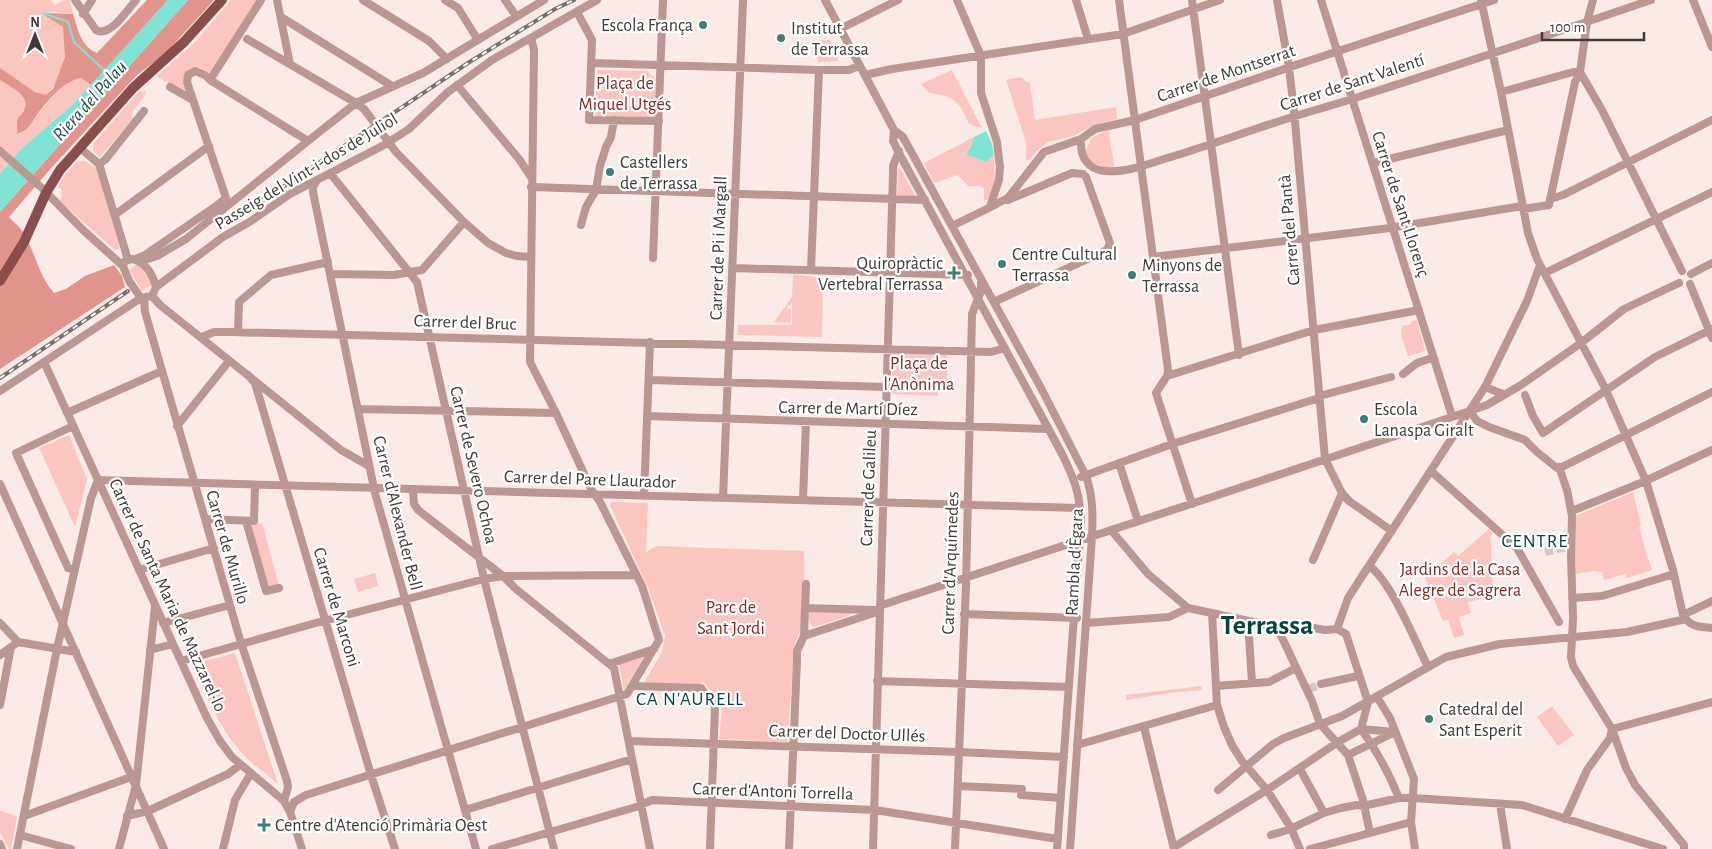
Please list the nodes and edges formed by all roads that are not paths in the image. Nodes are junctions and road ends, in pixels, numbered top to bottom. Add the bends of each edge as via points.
1 (75, 0) edge
2 (92, 0) edge
3 (136, 0) edge
4 (222, 0) edge
5 (260, 0) edge
6 (277, 0) edge
7 (363, 0) edge
8 (445, 0) edge
9 (505, 0) edge
10 (544, 0) edge
11 (597, 0) edge
12 (663, 0) edge
13 (744, 0) edge
14 (824, 0) edge
15 (898, 0) edge
16 (957, 0) edge
17 (1076, 0) edge
18 (1119, 0) edge
19 (1192, 0) edge
20 (1220, 0) edge
21 (1277, 0) edge
22 (1321, 0) edge
23 (1494, 0) edge
24 (1593, 0) edge
25 (1651, 0) edge
26 (1693, 0) edge
27 (1481, 2) edge
28 (1194, 9) junction
29 (577, 12) junction
30 (83, 14) junction
31 (516, 16) junction
32 (281, 17) junction
33 (1588, 22) junction
34 (840, 29) junction
35 (1123, 34) junction
36 (531, 38) junction
37 (247, 39) dead end
38 (1088, 39) junction
39 (478, 40) junction
40 (1712, 46) edge
41 (1338, 52) junction
42 (1491, 52) junction
43 (981, 56) junction
44 (447, 59) junction
45 (591, 63) junction
46 (290, 64) junction
47 (661, 65) junction
48 (859, 66) junction
49 (741, 67) junction
50 (1289, 67) junction
51 (819, 70) junction
52 (1580, 72) junction
53 (865, 75) junction
54 (210, 80) junction
55 (457, 85) junction
56 (392, 86) junction
57 (170, 87) dead end
58 (1501, 92) junction
59 (1204, 97) junction
60 (1352, 99) junction
61 (193, 100) junction
62 (356, 103) junction
63 (144, 111) dead end
64 (1294, 116) junction
65 (614, 120) junction
66 (1135, 120) junction
67 (1712, 120) edge
68 (659, 121) junction
69 (894, 130) junction
70 (1508, 130) junction
71 (1081, 139) junction
72 (308, 141) junction
73 (388, 142) junction
74 (1211, 145) junction
75 (209, 146) junction
76 (80, 148) junction
77 (532, 151) junction
78 (2, 153) edge
79 (899, 153) junction
80 (915, 158) junction
81 (519, 159) junction
82 (1627, 162) junction
83 (1373, 163) junction
84 (99, 164) junction
85 (1142, 166) junction
86 (1130, 172) dead end
87 (330, 173) junction
88 (1114, 176) dead end
89 (531, 178) junction
90 (317, 180) junction
91 (531, 188) junction
92 (596, 190) junction
93 (44, 191) junction
94 (656, 192) junction
95 (1712, 192) edge
96 (736, 194) junction
97 (814, 197) junction
98 (892, 200) junction
99 (925, 200) junction
100 (226, 202) junction
101 (1549, 202) junction
102 (990, 207) junction
103 (1522, 207) junction
104 (116, 214) junction
105 (1656, 220) junction
106 (464, 222) junction
107 (581, 226) dead end
108 (952, 226) junction
109 (1392, 228) junction
110 (1305, 238) junction
111 (1224, 248) junction
112 (1153, 256) junction
113 (531, 257) junction
114 (654, 258) dead end
115 (132, 262) junction
116 (328, 262) junction
117 (1712, 263) edge
118 (1540, 265) junction
119 (733, 268) junction
120 (811, 270) junction
121 (1682, 271) junction
122 (410, 273) junction
123 (889, 273) junction
124 (1545, 273) junction
125 (331, 274) junction
126 (1691, 274) junction
127 (966, 275) junction
128 (979, 276) junction
129 (0, 282) edge
130 (1679, 283) junction
131 (1690, 284) junction
132 (156, 287) junction
133 (152, 296) junction
134 (142, 298) junction
135 (978, 298) junction
136 (994, 302) junction
137 (1419, 310) junction
138 (1710, 329) edge
139 (1314, 330) junction
140 (238, 332) junction
141 (343, 334) junction
142 (428, 336) junction
143 (202, 337) junction
144 (1712, 338) edge
145 (530, 339) junction
146 (650, 342) junction
147 (1581, 343) junction
148 (730, 344) junction
149 (1005, 348) junction
150 (886, 349) junction
151 (971, 351) junction
152 (1239, 355) junction
153 (1432, 358) dead end
154 (229, 361) junction
155 (44, 362) junction
156 (162, 371) junction
157 (1403, 374) dead end
158 (248, 375) junction
159 (1167, 376) junction
160 (1391, 377) dead end
161 (648, 380) junction
162 (728, 382) junction
163 (886, 387) junction
164 (1485, 387) junction
165 (1606, 390) junction
166 (0, 391) edge
167 (1712, 392) edge
168 (1503, 394) junction
169 (1525, 395) dead end
170 (1319, 397) junction
171 (277, 398) junction
172 (261, 406) junction
173 (358, 409) junction
174 (446, 411) junction
175 (1470, 411) junction
176 (67, 413) junction
177 (556, 413) junction
178 (647, 416) junction
179 (1452, 416) junction
180 (726, 419) junction
181 (806, 422) junction
182 (885, 423) junction
183 (74, 426) junction
184 (178, 426) junction
185 (970, 426) junction
186 (1048, 429) junction
187 (1626, 436) junction
188 (1172, 444) junction
189 (1712, 450) edge
190 (1325, 459) junction
191 (1119, 463) junction
192 (369, 466) junction
193 (1559, 468) junction
194 (1431, 471) junction
195 (1086, 476) junction
196 (1074, 479) junction
197 (98, 480) junction
198 (1646, 481) junction
199 (0, 484) edge
200 (194, 484) junction
201 (255, 486) junction
202 (286, 486) junction
203 (374, 489) junction
204 (413, 490) junction
205 (465, 491) junction
206 (1342, 493) junction
207 (596, 494) junction
208 (644, 496) junction
209 (723, 498) junction
210 (803, 500) junction
211 (883, 502) junction
212 (968, 504) junction
213 (1192, 504) junction
214 (1080, 508) junction
215 (1572, 511) junction
216 (206, 519) junction
217 (246, 521) junction
218 (1138, 521) junction
219 (1392, 530) junction
220 (1116, 534) junction
221 (1094, 538) junction
222 (1079, 541) junction
223 (214, 548) junction
224 (1314, 560) dead end
225 (481, 561) junction
226 (1369, 566) junction
227 (75, 570) junction
228 (139, 570) junction
229 (1674, 574) junction
230 (635, 575) junction
231 (503, 576) junction
232 (484, 579) junction
233 (966, 579) junction
234 (806, 584) dead end
235 (279, 588) dead end
236 (1572, 598) junction
237 (405, 600) junction
238 (1712, 601) edge
239 (230, 605) junction
240 (155, 606) junction
241 (806, 608) junction
242 (880, 608) junction
243 (1188, 608) junction
244 (1212, 613) junction
245 (964, 614) junction
246 (1685, 617) junction
247 (1074, 618) junction
248 (326, 620) junction
249 (1086, 620) junction
250 (1248, 621) junction
251 (1559, 622) dead end
252 (0, 623) edge
253 (164, 623) junction
254 (63, 624) junction
255 (1277, 627) junction
256 (1712, 628) edge
257 (1338, 629) junction
258 (804, 636) junction
259 (1572, 636) junction
260 (240, 643) junction
261 (14, 644) junction
262 (173, 644) junction
263 (57, 649) junction
264 (654, 649) junction
265 (150, 650) junction
266 (76, 652) junction
267 (0, 655) edge
268 (181, 661) junction
269 (609, 664) junction
270 (1428, 667) junction
271 (1296, 668) junction
272 (1358, 676) junction
273 (877, 681) junction
274 (960, 683) junction
275 (1252, 683) junction
276 (1321, 684) tunnel mouth
277 (633, 686) junction
278 (1069, 686) junction
279 (1216, 686) junction
280 (620, 697) junction
281 (1377, 697) junction
282 (1367, 699) junction
283 (1712, 702) edge
284 (0, 705) edge
285 (1217, 706) junction
286 (1319, 724) junction
287 (522, 727) junction
288 (1144, 727) junction
289 (1361, 729) junction
290 (1612, 729) junction
291 (1396, 734) junction
292 (629, 740) junction
293 (714, 743) junction
294 (1336, 743) junction
295 (1077, 745) junction
296 (1373, 745) junction
297 (793, 746) junction
298 (875, 750) junction
299 (448, 751) junction
300 (959, 752) junction
301 (1348, 756) junction
302 (1064, 757) junction
303 (632, 759) junction
304 (240, 765) junction
305 (1247, 767) junction
306 (1300, 769) junction
307 (251, 774) junction
308 (371, 775) junction
309 (131, 777) junction
310 (136, 785) junction
311 (958, 786) junction
312 (538, 789) junction
313 (1218, 790) dead end
314 (1268, 792) junction
315 (1061, 798) junction
316 (1399, 798) junction
317 (1413, 798) junction
318 (284, 801) junction
319 (712, 803) junction
320 (1500, 804) junction
321 (642, 805) junction
322 (791, 806) junction
323 (1363, 806) junction
324 (465, 810) junction
325 (875, 810) junction
326 (148, 811) junction
327 (290, 812) junction
328 (1324, 813) junction
329 (24, 816) junction
330 (127, 816) junction
331 (1565, 818) junction
332 (956, 822) junction
333 (1411, 822) junction
334 (1291, 828) junction
335 (548, 833) junction
336 (1370, 833) junction
337 (20, 835) junction
338 (1271, 835) dead end
339 (1058, 839) junction
340 (0, 844) edge
341 (1174, 848) edge
342 (2, 849) edge
343 (17, 849) edge
344 (71, 849) edge
345 (119, 849) edge
346 (164, 849) edge
347 (223, 849) edge
348 (302, 849) edge
349 (395, 849) edge
350 (476, 849) edge
351 (492, 849) edge
352 (554, 849) edge
353 (650, 849) edge
354 (710, 849) edge
355 (789, 849) edge
356 (873, 849) edge
357 (955, 849) edge
358 (1057, 849) edge
359 (1070, 849) edge
360 (1300, 849) edge
361 (1310, 849) edge
362 (1415, 849) edge
363 (1507, 849) edge
364 (1660, 849) edge
365 (1684, 849) edge

1 - 30 street
2 - 30 street
3 - 30 street via 105,32 96,30
4 - 76 main road via 184,42 133,88
5 - 54 street
6 - 32 street
7 - 44 street via 429,41
8 - 39 street via 458,8
9 - 31 street
10 - 31 street, Passeig del Vint-i-dos de Juliol
11 - 29 street, Passeig del Vint-i-dos de Juliol
12 - 47 street
13 - 49 street, Carrer de Pi i Margall
14 - 34 street, Rambla d'Ègara
15 - 34 street
16 - 43 street
17 - 38 street
18 - 35 street
19 - 28 street
20 - 28 street
21 - 50 street, Carrer del Pantà
22 - 41 street, Carrer de Sant Llorenç
23 - 27 street, Carrer de Montserrat
24 - 33 street
25 - 33 street, Carrer de Sant Valentí
26 - 40 street
27 - 41 street, Carrer de Montserrat
27 - 42 street
28 - 35 street
28 - 59 street
29 - 36 street, Passeig del Vint-i-dos de Juliol
29 - 45 street via 592,40
31 - 39 street, Passeig del Vint-i-dos de Juliol
32 - 46 street
32 - 56 street
33 - 42 street, Carrer de Sant Valentí
33 - 52 street
34 - 48 street, Rambla d'Ègara
35 - 38 street
35 - 66 street
36 - 55 street, Passeig del Vint-i-dos de Juliol
36 - 77 street via 534,50
37 - 46 street
38 - 43 street
39 - 44 street, Passeig del Vint-i-dos de Juliol
41 - 50 street, Carrer de Montserrat
41 - 60 street, Carrer de Sant Llorenç
42 - 58 street
42 - 60 street, Carrer de Sant Valentí
43 - 53 street
43 - 102 street via 981,93 997,142 1000,167
44 - 56 street, Passeig del Vint-i-dos de Juliol
45 - 47 street
45 - 65 street via 589,120
46 - 62 street
47 - 49 street
47 - 68 street
48 - 51 street via 849,70
48 - 53 street, Rambla d'Ègara
49 - 51 street
49 - 96 street, Carrer de Pi i Margall
50 - 59 street, Carrer de Montserrat
50 - 64 street, Carrer del Pantà
51 - 97 street
52 - 58 street
52 - 82 street
52 - 101 street via 1575,82
53 - 69 street, Rambla d'Ègara
54 - 61 street via 200,72 188,75
54 - 72 street
55 - 73 street, Passeig del Vint-i-dos de Juliol via 409,129
55 - 81 street
56 - 62 street, Passeig del Vint-i-dos de Juliol
57 - 61 street
58 - 70 street
59 - 66 street, Carrer de Montserrat
59 - 74 street
60 - 64 street, Carrer de Sant Valentí
60 - 83 street, Carrer de Sant Llorenç
61 - 75 street
62 - 72 street, Passeig del Vint-i-dos de Juliol
62 - 73 street
63 - 84 street
64 - 74 street, Carrer de Sant Valentí
64 - 110 street, Carrer del Pantà
65 - 68 street
65 - 92 street
66 - 71 street, Carrer de Montserrat via 1095,129
66 - 85 street
67 - 82 street
68 - 94 street
69 - 79 street, Carrer de Galileu
69 - 80 street, Rambla d'Ègara via 903,137
70 - 83 street
70 - 103 street
71 - 85 street, Carrer de Sant Valentí via 1082,156 1095,169 1105,171
71 - 102 street, Carrer de Montserrat via 1044,152 1008,198
72 - 100 street, Passeig del Vint-i-dos de Juliol
73 - 87 street, Passeig del Vint-i-dos de Juliol
73 - 106 street
74 - 85 street, Carrer de Sant Valentí
74 - 111 street
75 - 100 street
75 - 104 street
76 - 84 street
76 - 93 main road
77 - 81 street via 527,158
77 - 89 street
78 - 93 street
79 - 80 street
79 - 98 street, Carrer de Galileu via 894,166
79 - 99 street, Rambla d'Ègara
80 - 108 street, Rambla d'Ègara
81 - 89 street
82 - 101 street
82 - 105 street
83 - 109 street, Carrer de Sant Llorenç
84 - 104 street
85 - 112 street
86 - 88 street
87 - 90 street, Passeig del Vint-i-dos de Juliol
87 - 122 street, Carrer de Severo Ochoa
89 - 91 street
90 - 116 street, Carrer d'Alexander Bell via 313,192
90 - 132 street, Passeig del Vint-i-dos de Juliol via 223,237
91 - 92 street
91 - 113 street
92 - 94 street
92 - 107 street via 586,207
93 - 115 street via 83,230
93 - 129 main road via 24,242
94 - 96 street
94 - 114 street
95 - 105 street
96 - 97 street
96 - 119 street, Carrer de Pi i Margall
97 - 98 street
97 - 120 street
98 - 99 street
98 - 123 street, Carrer de Galileu
99 - 127 street, Rambla d'Ègara
100 - 115 street, Passeig del Vint-i-dos de Juliol
101 - 103 street
102 - 108 street
102 - 136 street via 1072,173 1083,174 1110,243 1107,250
103 - 109 street
103 - 118 street
104 - 115 street
105 - 121 street
105 - 124 street
106 - 113 street via 496,249
106 - 122 street via 422,270
108 - 128 street, Rambla d'Ègara
109 - 110 street
109 - 137 street, Carrer de Sant Llorenç
110 - 111 street
110 - 139 street, Carrer del Pantà
111 - 112 street
111 - 152 street
112 - 159 street
113 - 145 street
115 - 132 street via 153,278
115 - 134 street via 129,281
116 - 125 street, Carrer d'Alexander Bell
116 - 140 street via 271,274 239,302
117 - 126 street
118 - 124 street
118 - 164 street
119 - 120 street
119 - 148 street, Carrer de Pi i Margall
120 - 123 street
121 - 126 street
121 - 130 street via 1678,276
122 - 125 street
122 - 142 street, Carrer de Severo Ochoa via 417,282
123 - 127 street
123 - 150 street, Carrer de Galileu
124 - 147 street
125 - 141 street, Carrer d'Alexander Bell
126 - 131 street via 1693,280
127 - 128 street
127 - 135 street, Rambla d'Ègara
128 - 135 street, Carrer d'Arquímedes via 981,291
128 - 136 street, Rambla d'Ègara
130 - 131 street via 1684,286
130 - 147 street via 1624,309
131 - 138 street
132 - 133 street
133 - 134 street
133 - 143 street
134 - 155 street
134 - 156 street, Carrer de Murillo
135 - 149 street, Rambla d'Ègara
135 - 151 street, Carrer d'Arquímedes via 972,314
136 - 195 street, Rambla d'Ègara
137 - 139 street
137 - 179 street, Carrer de Sant Llorenç
138 - 144 street
138 - 165 street via 1655,358
139 - 152 street
139 - 170 street, Carrer del Pantà
140 - 141 street, Carrer del Bruc
140 - 143 street, Carrer del Bruc via 214,332
141 - 142 street, Carrer del Bruc
141 - 173 street, Carrer d'Alexander Bell
142 - 145 street, Carrer del Bruc
142 - 174 street, Carrer de Severo Ochoa
143 - 154 street
145 - 146 street, Carrer del Bruc
145 - 177 street via 530,362
146 - 148 street, Carrer del Bruc
146 - 161 street
147 - 165 street
147 - 168 street
148 - 150 street, Carrer del Bruc
148 - 162 street, Carrer de Pi i Margall
149 - 151 street, Carrer del Bruc via 991,352
149 - 186 street, Rambla d'Ègara
150 - 151 street, Carrer del Bruc
150 - 163 street, Carrer de Galileu
151 - 185 street, Carrer d'Arquímedes
152 - 159 street
153 - 157 street via 1416,363
154 - 158 street
154 - 184 street
155 - 166 street
155 - 176 street, Carrer de Santa Maria de Mazzarel·lo
156 - 176 street
156 - 184 street, Carrer de Murillo
158 - 171 street
158 - 172 street, Carrer de Marconi via 255,383
159 - 188 street via 1156,393
160 - 170 street
161 - 162 street
161 - 178 street
162 - 163 street
162 - 180 street, Carrer de Pi i Margall
163 - 182 street, Carrer de Galileu
164 - 168 street
164 - 175 street
165 - 169 street via 1542,433
165 - 187 street
167 - 187 street
168 - 175 street
170 - 188 street
170 - 190 street, Carrer del Pantà
171 - 172 street
171 - 192 street via 341,450
172 - 202 street, Carrer de Marconi
173 - 174 street
173 - 192 street, Carrer d'Alexander Bell
174 - 177 street
174 - 205 street, Carrer de Severo Ochoa
175 - 179 street
175 - 193 street via 1477,421 1525,440
175 - 194 street
176 - 183 street, Carrer de Santa Maria de Mazzarel·lo
177 - 207 street
178 - 180 street, Carrer de Martí Díez
178 - 208 street
179 - 190 street
180 - 181 street, Carrer de Martí Díez
180 - 209 street, Carrer de Pi i Margall
181 - 182 street, Carrer de Martí Díez
181 - 210 street
182 - 185 street, Carrer de Martí Díez
182 - 211 street, Carrer de Galileu
183 - 197 street, Carrer de Santa Maria de Mazzarel·lo
183 - 227 street via 16,453 68,568
184 - 200 street, Carrer de Murillo
185 - 186 street, Carrer de Martí Díez
185 - 212 street, Carrer d'Arquímedes
186 - 196 street, Rambla d'Ègara
187 - 193 street
187 - 198 street
188 - 191 street
188 - 213 street
189 - 198 street
190 - 206 street
190 - 213 street
191 - 195 street
191 - 218 street
192 - 203 street, Carrer d'Alexander Bell
193 - 215 street
194 - 219 street
194 - 251 street via 1517,548
195 - 196 street
195 - 221 street, Rambla d'Ègara via 1092,497
196 - 214 street, Rambla d'Ègara
197 - 200 street, Carrer del Pare Llaurador
197 - 227 street via 90,498
197 - 228 street, Carrer de Santa Maria de Mazzarel·lo
198 - 215 street
198 - 229 street
199 - 254 street
200 - 201 street, Carrer del Pare Llaurador
200 - 216 street, Carrer de Murillo
201 - 202 street, Carrer del Pare Llaurador
201 - 217 street via 254,521
202 - 203 street, Carrer del Pare Llaurador
202 - 248 street, Carrer de Marconi
203 - 204 street, Carrer del Pare Llaurador
203 - 237 street, Carrer d'Alexander Bell
204 - 205 street, Carrer del Pare Llaurador
204 - 225 street via 418,510
205 - 207 street, Carrer del Pare Llaurador
205 - 225 street, Carrer de Severo Ochoa
206 - 219 street
206 - 224 street
207 - 208 street, Carrer del Pare Llaurador
207 - 230 street
208 - 209 street, Carrer del Pare Llaurador
209 - 210 street, Carrer del Pare Llaurador
210 - 211 street, Carrer del Pare Llaurador
211 - 212 street, Carrer del Pare Llaurador
211 - 242 street, Carrer de Galileu
212 - 214 street, Carrer del Pare Llaurador
212 - 233 street, Carrer d'Arquímedes
213 - 218 street
214 - 222 street, Rambla d'Ègara
215 - 236 street via 1569,546
216 - 217 street
216 - 223 street, Carrer de Murillo
217 - 235 street via 266,591
218 - 220 street
219 - 226 street
220 - 221 street
220 - 243 street via 1148,574
221 - 222 street
221 - 249 street, Rambla d'Ègara
222 - 233 street
222 - 247 street, Rambla d'Ègara
223 - 228 street
223 - 239 street, Carrer de Murillo
225 - 231 street
225 - 232 street, Carrer de Severo Ochoa
226 - 257 street via 1348,598
226 - 270 street via 1390,590
227 - 254 street
228 - 240 street, Carrer de Santa Maria de Mazzarel·lo
229 - 236 street via 1602,596
229 - 246 street
230 - 231 street
230 - 264 street via 657,631 659,640
231 - 232 street
231 - 269 street
232 - 237 street
232 - 287 street, Carrer de Severo Ochoa
233 - 242 street
233 - 245 street, Carrer d'Arquímedes
234 - 241 street
236 - 259 street
237 - 248 street
237 - 299 street, Carrer d'Alexander Bell
238 - 246 street
239 - 253 street
239 - 260 street, Carrer de Murillo
240 - 253 street, Carrer de Santa Maria de Mazzarel·lo
240 - 265 street
241 - 242 street
241 - 258 street
242 - 258 street via 874,613
242 - 273 street, Carrer de Galileu
243 - 244 street
243 - 249 street via 1169,617
244 - 250 street
244 - 279 street
245 - 247 street
245 - 274 street, Carrer d'Arquímedes
246 - 256 street via 1696,627
246 - 259 street via 1627,632
247 - 249 street
247 - 278 street, Rambla d'Ègara
248 - 260 street
248 - 308 street, Carrer de Marconi
249 - 295 street, Rambla d'Ègara
250 - 255 street
250 - 275 street
252 - 261 street
253 - 262 street, Carrer de Santa Maria de Mazzarel·lo
254 - 263 street
254 - 266 street
255 - 257 street
255 - 271 street
257 - 272 street via 1346,634
258 - 297 street via 797,651
259 - 270 street via 1492,646 1446,657
259 - 290 street via 1573,666
260 - 268 street
260 - 318 street, Carrer de Murillo via 287,781
261 - 263 street
261 - 267 street
261 - 284 street
262 - 265 street
262 - 268 street, Carrer de Santa Maria de Mazzarel·lo
263 - 266 street
263 - 329 street
264 - 269 street
264 - 277 street
265 - 310 street
266 - 309 street
268 - 304 street, Carrer de Santa Maria de Mazzarel·lo via 220,741
269 - 280 street via 614,668
270 - 281 street
271 - 275 street via 1269,682
271 - 286 street via 1308,689
272 - 276 street
272 - 282 street
273 - 274 street
273 - 298 street, Carrer de Galileu
274 - 278 street
274 - 300 street, Carrer d'Arquímedes
275 - 279 street
277 - 280 street
277 - 293 street via 701,688 715,706
278 - 302 street, Rambla d'Ègara
279 - 285 street
280 - 287 street
280 - 292 street
281 - 282 street
281 - 291 street
282 - 286 street via 1342,716
282 - 289 street
283 - 290 street
285 - 288 street
285 - 305 street via 1233,747
286 - 294 street
286 - 305 street via 1279,741
287 - 299 street
287 - 312 street, Carrer de Severo Ochoa
288 - 295 street
288 - 341 street
289 - 291 street
289 - 294 street
289 - 296 street
290 - 331 street via 1610,738 1587,770
290 - 365 street via 1635,785
291 - 296 street
291 - 317 street via 1414,779
292 - 293 street, Carrer del Doctor Ullés
292 - 303 street
293 - 297 street, Carrer del Doctor Ullés
293 - 319 street
294 - 301 street
294 - 306 street
295 - 359 street, Rambla d'Ègara
296 - 301 street
296 - 316 street
297 - 298 street, Carrer del Doctor Ullés
297 - 322 street
298 - 300 street, Carrer del Doctor Ullés
298 - 325 street, Carrer de Galileu
299 - 308 street
299 - 324 street, Carrer d'Alexander Bell
300 - 302 street, Carrer del Doctor Ullés
300 - 311 street, Carrer d'Arquímedes
301 - 323 street
302 - 315 street, Rambla d'Ègara
303 - 312 street
303 - 321 street
304 - 307 street, Carrer de Santa Maria de Mazzarel·lo
304 - 326 street via 228,774
305 - 313 street
305 - 314 street
306 - 314 street
306 - 328 street
307 - 318 street, Carrer de Santa Maria de Mazzarel·lo
307 - 347 street via 235,800
308 - 327 street via 306,795 294,802
308 - 349 street, Carrer de Marconi
309 - 310 street
309 - 329 street
310 - 326 street
310 - 330 street
311 - 315 street via 1022,789 1021,795
311 - 332 street, Carrer d'Arquímedes
312 - 324 street
312 - 335 street, Carrer de Severo Ochoa
314 - 334 street
314 - 341 street
315 - 339 street, Rambla d'Ègara
316 - 317 street
316 - 323 street
317 - 320 street
317 - 333 street
318 - 327 street, Carrer de Santa Maria de Mazzarel·lo
319 - 321 street, Carrer d'Antoni Torrella via 652,800
319 - 322 street, Carrer d'Antoni Torrella
319 - 354 street
320 - 331 street via 1522,805
320 - 363 street
321 - 335 street, Carrer d'Antoni Torrella
321 - 353 street
322 - 325 street, Carrer d'Antoni Torrella
322 - 355 street
323 - 328 street
323 - 336 street
324 - 350 street, Carrer d'Alexander Bell
325 - 332 street, Carrer d'Antoni Torrella
325 - 356 street, Carrer de Galileu
326 - 330 street
326 - 346 street
327 - 348 street, Carrer de Santa Maria de Mazzarel·lo
328 - 334 street
329 - 337 street
330 - 345 street
331 - 364 street
332 - 339 street, Carrer d'Antoni Torrella
332 - 357 street, Carrer d'Arquímedes
333 - 336 street
333 - 362 street
334 - 338 street
334 - 360 street
335 - 351 street, Carrer d'Antoni Torrella
335 - 352 street, Carrer de Severo Ochoa
336 - 361 street
337 - 343 street
337 - 344 street
339 - 358 street, Rambla d'Ègara
340 - 342 street

